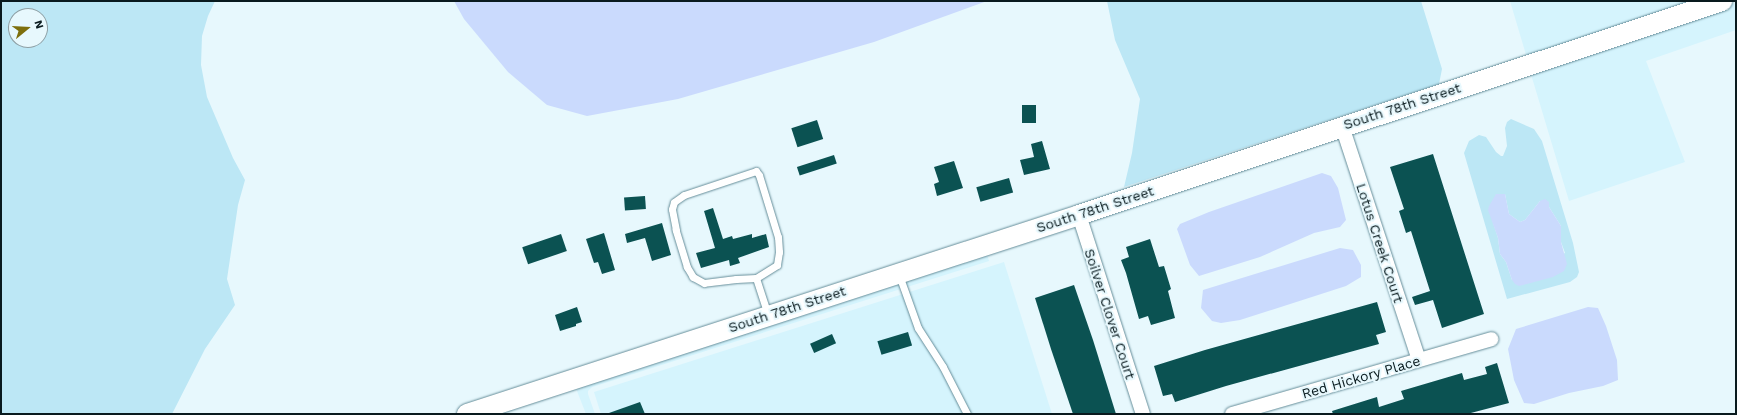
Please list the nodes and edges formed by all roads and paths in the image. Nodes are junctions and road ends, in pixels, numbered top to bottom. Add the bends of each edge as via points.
1 (1722, 1) edge
2 (1342, 126) junction
3 (1078, 215) junction
4 (899, 273) junction
5 (756, 278) junction
6 (768, 315) junction
7 (1490, 339) dead end
8 (1419, 360) junction
9 (467, 414) edge
10 (967, 414) edge
11 (1143, 414) edge
12 (1232, 414) edge

1 - 2 street, South 78th Street
2 - 3 street, South 78th Street
2 - 8 street, Lotus Creek Court
3 - 4 street, South 78th Street
3 - 11 street, Soilver Clover Court
4 - 6 street, South 78th Street
4 - 10 lane via 918,328 943,367
5 - 5 lane via 777,265 779,252 778,237 756,171 684,195 674,202 672,209 676,230 687,267 693,277 704,283
5 - 6 lane
6 - 9 street, South 78th Street
7 - 8 street, Red Hickory Place
8 - 12 street, Red Hickory Place

